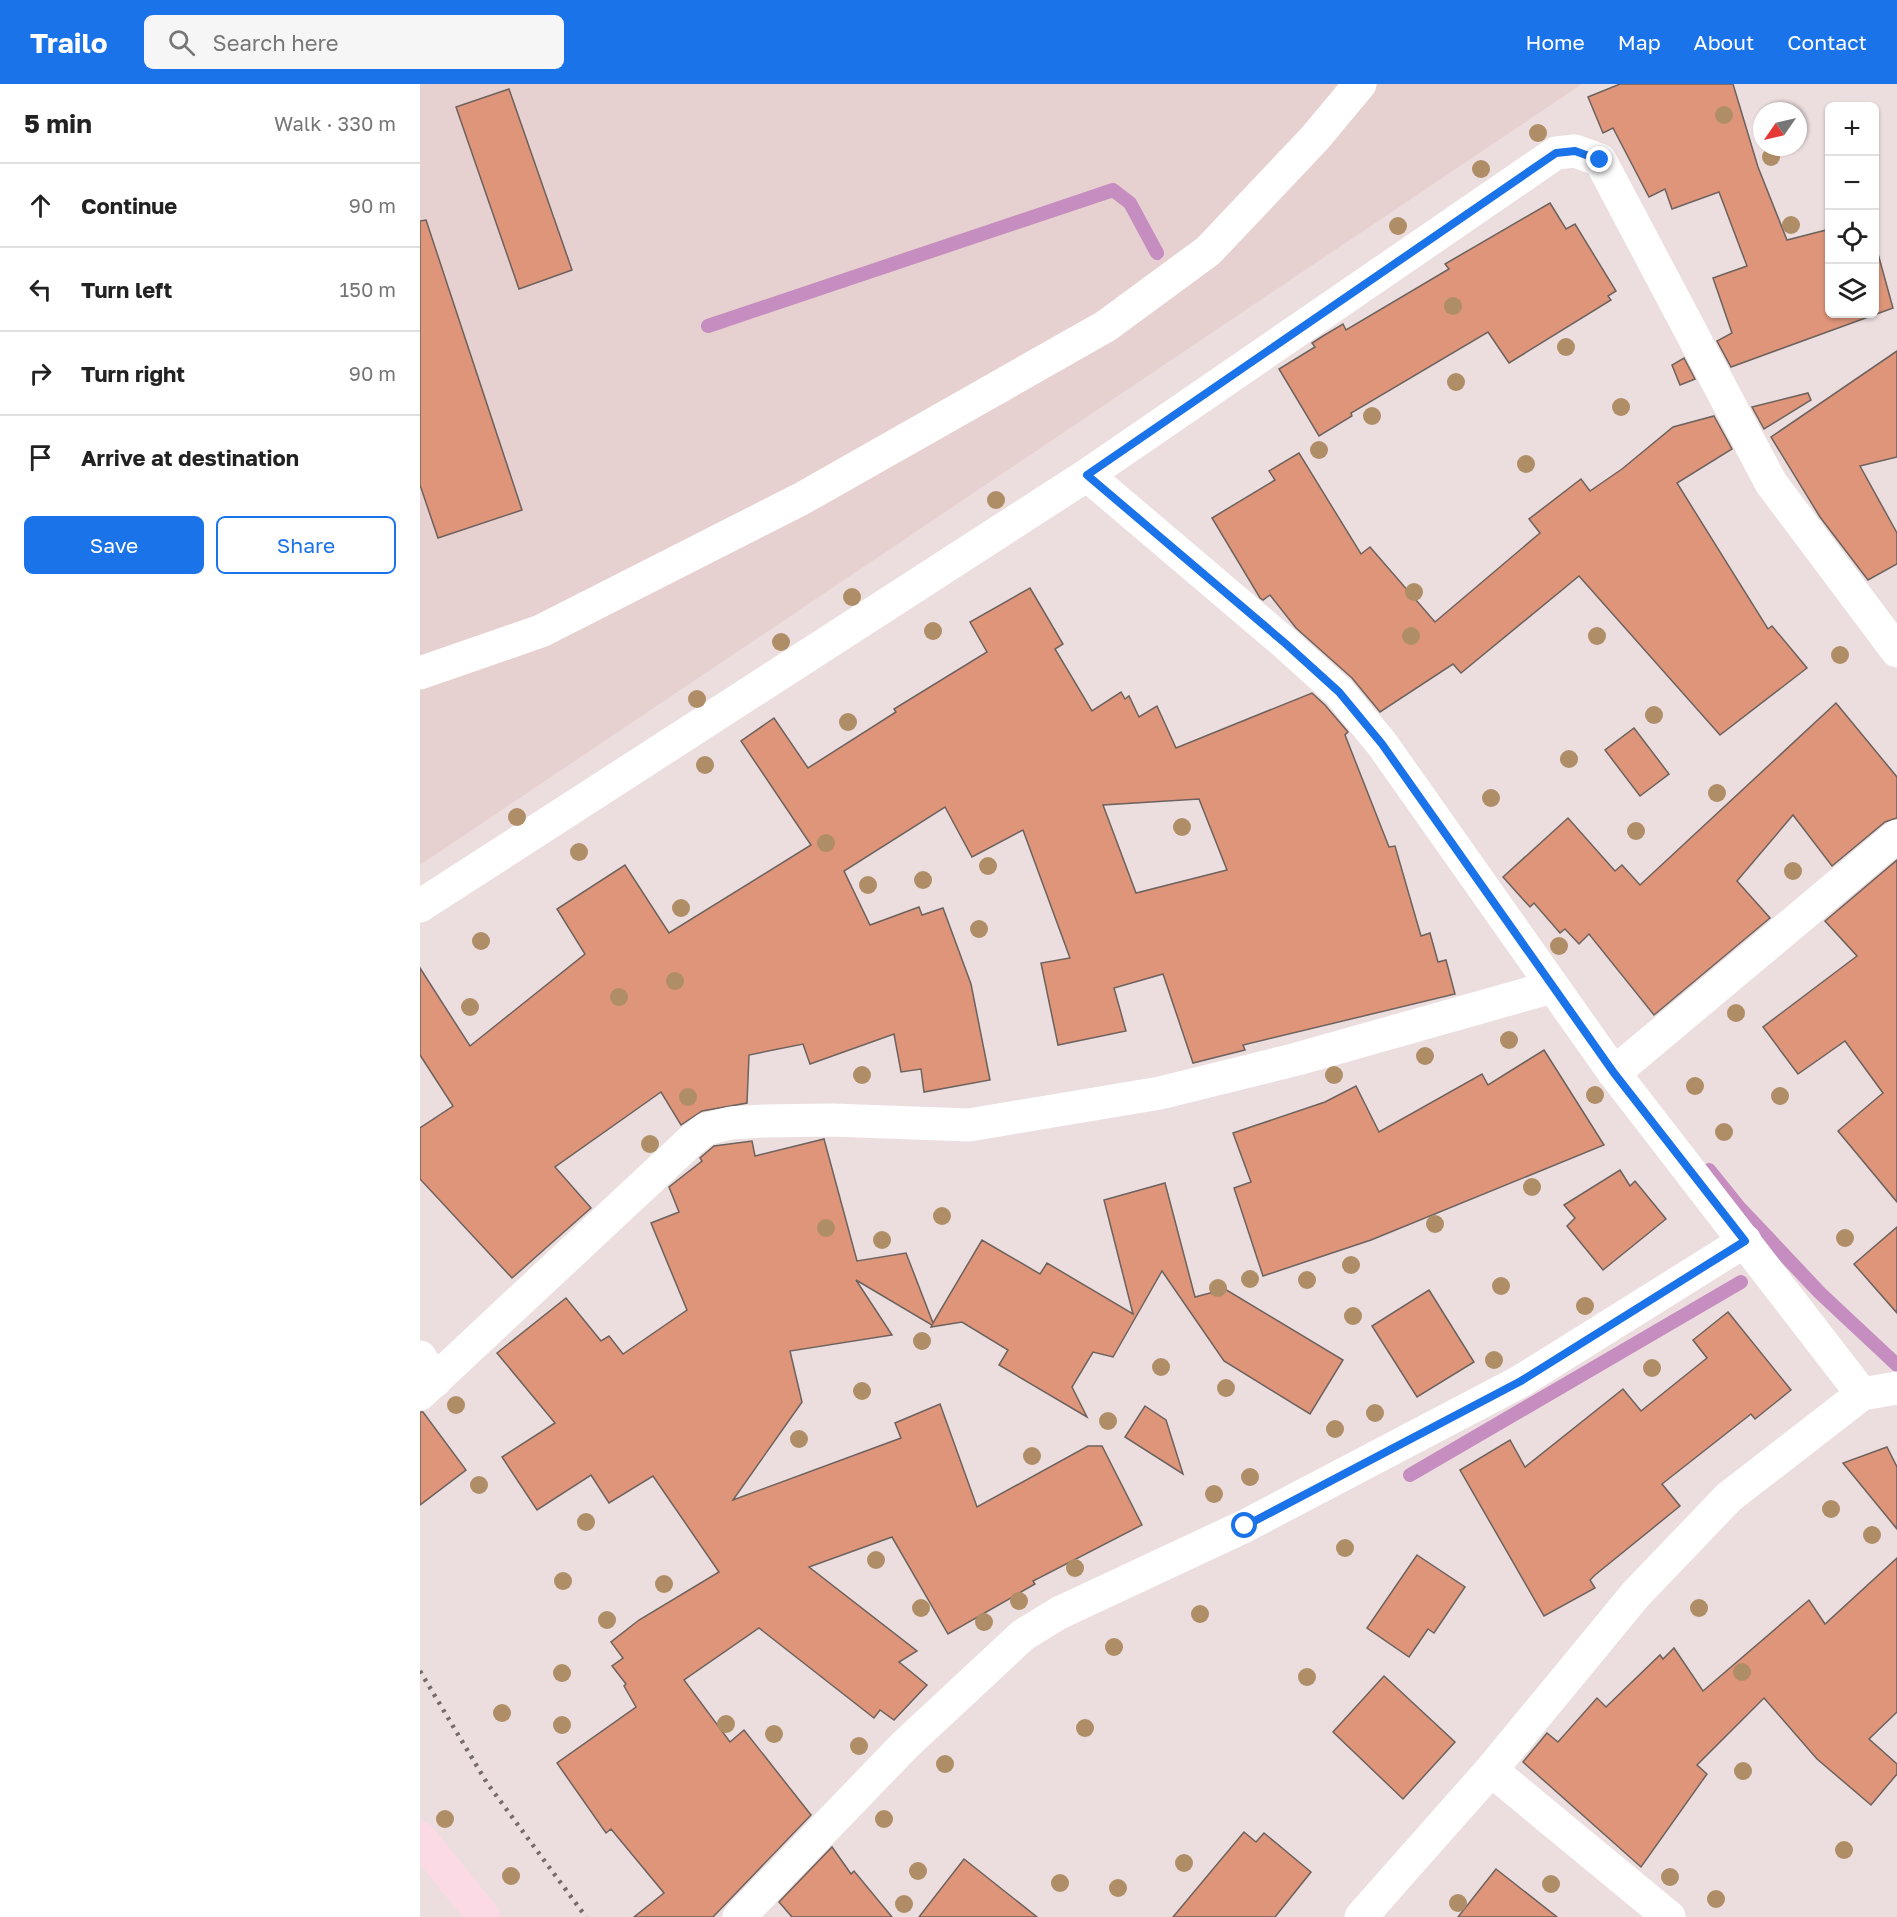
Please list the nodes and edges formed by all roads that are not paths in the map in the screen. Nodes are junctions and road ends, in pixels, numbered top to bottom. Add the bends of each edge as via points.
1 (1360, 84) edge
2 (1087, 475) junction
3 (1897, 651) edge
4 (420, 673) edge
5 (1897, 836) edge
6 (420, 906) edge
7 (1552, 987) junction
8 (1614, 1073) junction
9 (1745, 1241) junction
10 (425, 1377) edge
11 (1897, 1388) edge
12 (1862, 1394) junction
13 (1491, 1770) junction
14 (420, 1838) edge
15 (482, 1916) edge
16 (739, 1917) edge
17 (1361, 1917) edge
18 (1669, 1917) edge

1 - 4 street via 1315,138 1208,251 1106,326 801,499 593,605 541,631
2 - 3 street via 1556,153 1575,151 1600,160 1771,483
2 - 6 street
2 - 7 street via 1339,692 1382,744
5 - 8 street
7 - 8 street
7 - 10 street via 1160,1093 969,1125 764,1121 706,1129
8 - 9 street
9 - 12 street
9 - 16 street via 1521,1381 1245,1526 1059,1612 1023,1635 905,1745
11 - 12 street
12 - 13 street via 1729,1497 1636,1594
13 - 17 street
13 - 18 street
14 - 15 main road

